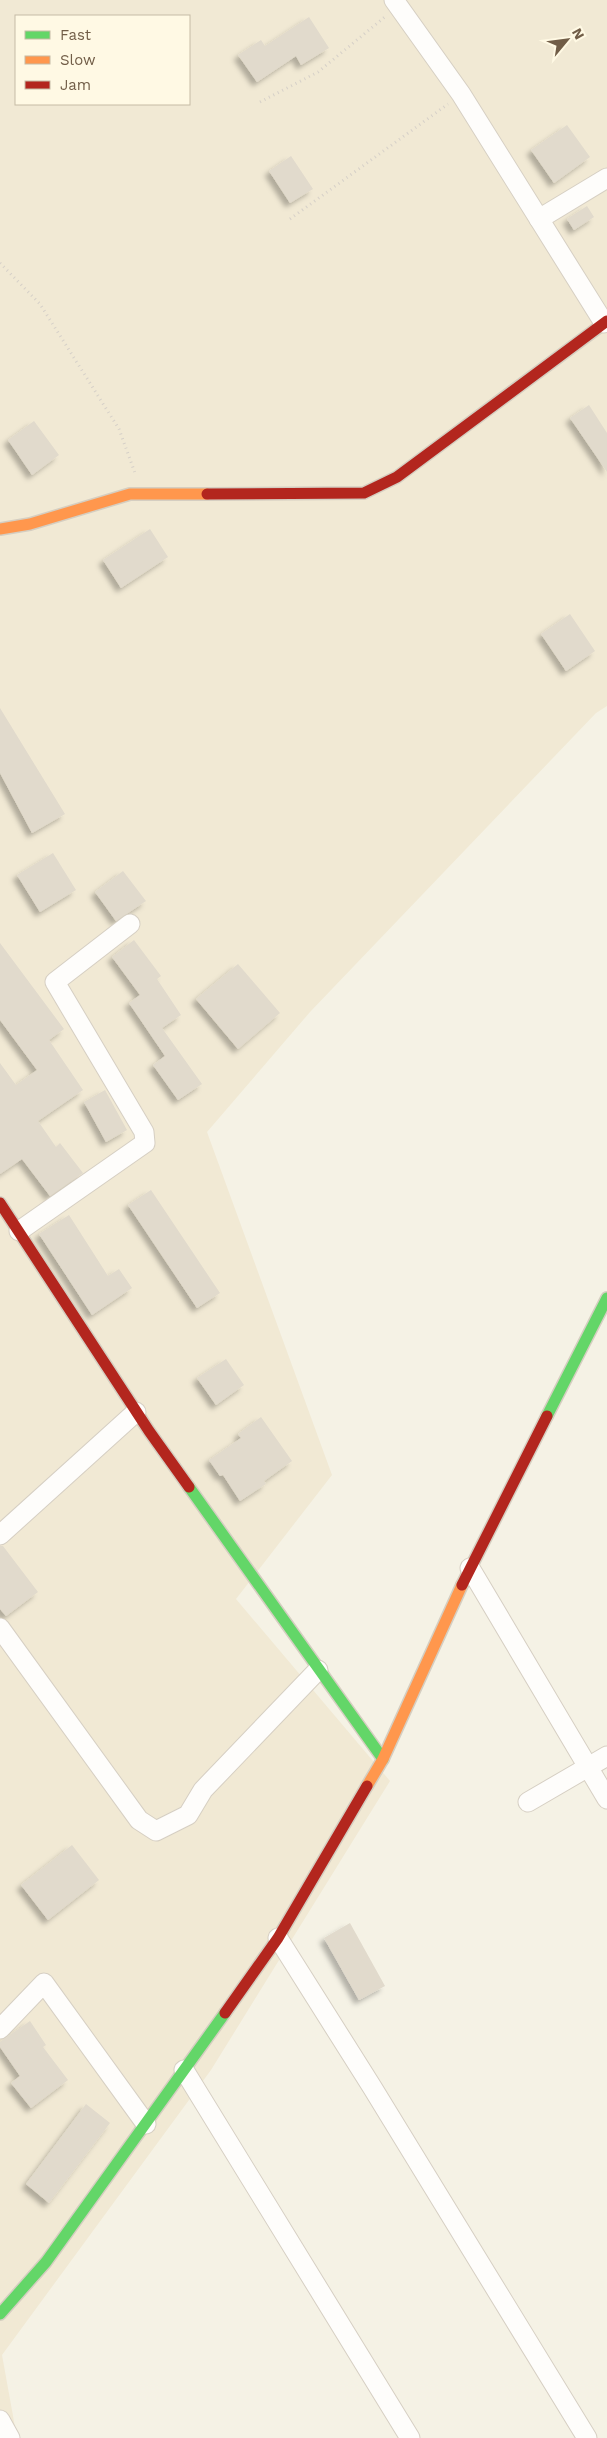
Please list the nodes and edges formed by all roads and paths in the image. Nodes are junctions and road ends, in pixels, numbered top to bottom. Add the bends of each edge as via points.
1 (396, 3) edge
2 (461, 94) junction
3 (260, 102) dead end
4 (607, 178) edge
5 (290, 219) dead end
6 (539, 219) junction
7 (0, 263) edge
8 (605, 322) edge
9 (142, 494) junction
10 (0, 528) edge
11 (130, 924) dead end
12 (0, 1203) edge
13 (19, 1231) junction
14 (607, 1298) edge
15 (136, 1412) junction
16 (0, 1535) edge
17 (470, 1568) junction
18 (0, 1628) edge
19 (318, 1670) junction
20 (607, 1756) edge
21 (383, 1759) junction
22 (588, 1767) junction
23 (607, 1799) edge
24 (528, 1802) dead end
25 (278, 1938) junction
26 (0, 2029) edge
27 (184, 2070) junction
28 (146, 2124) junction
29 (0, 2314) edge
30 (0, 2420) edge
31 (10, 2438) edge
32 (410, 2438) edge
33 (587, 2438) edge

1 - 2 street
1 - 3 path via 318,72
2 - 5 path
2 - 6 street
4 - 6 street
6 - 8 street
7 - 9 path via 40,304 119,429
8 - 9 street via 397,477 364,493
9 - 10 street via 130,494 30,524
11 - 13 street via 56,982 144,1132 145,1143
12 - 13 street
13 - 15 street
14 - 17 street
15 - 16 street
15 - 19 street
17 - 21 street
17 - 22 street
18 - 19 street via 139,1820 156,1830 188,1816 203,1790
19 - 21 street
20 - 22 street
21 - 25 street
22 - 23 street
22 - 24 street
25 - 27 street
25 - 33 street
26 - 28 street via 44,1983
27 - 28 street
27 - 32 street
28 - 29 street via 46,2262
30 - 31 street

